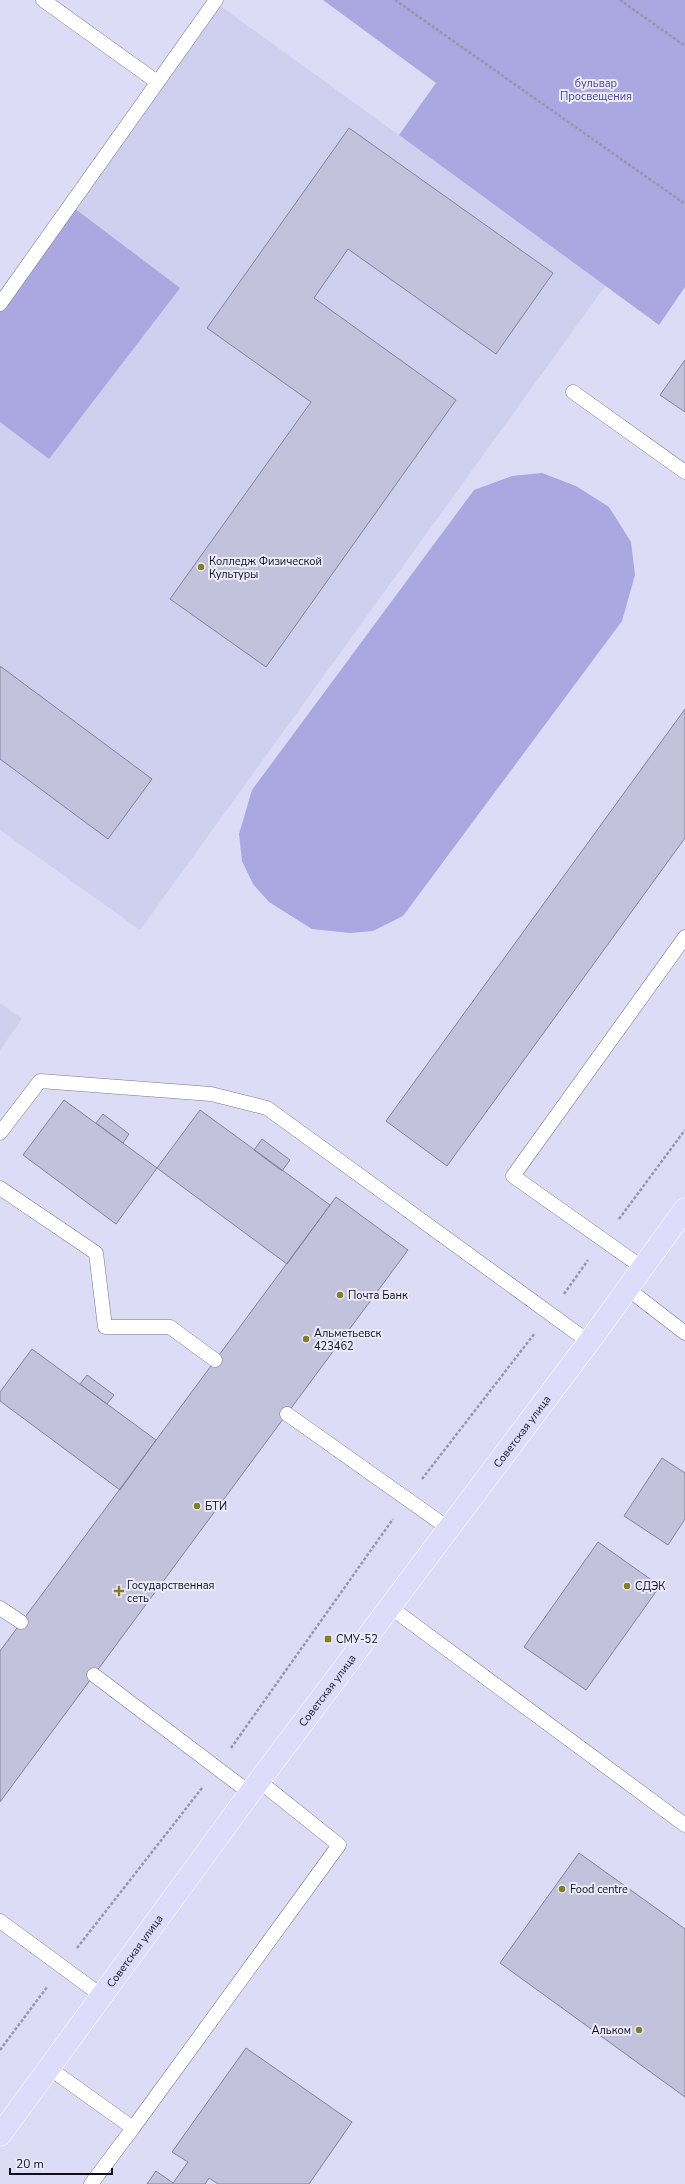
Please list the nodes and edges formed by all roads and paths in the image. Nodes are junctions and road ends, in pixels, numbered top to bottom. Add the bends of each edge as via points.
1 (43, 0) edge
2 (216, 0) edge
3 (395, 0) edge
4 (620, 0) edge
5 (685, 46) edge
6 (157, 82) junction
7 (685, 204) edge
8 (0, 304) edge
9 (573, 392) dead end
10 (685, 472) edge
11 (685, 936) edge
12 (685, 1130) edge
13 (0, 1133) edge
14 (0, 1188) edge
15 (685, 1209) edge
16 (603, 1240) junction
17 (643, 1268) junction
18 (628, 1289) junction
19 (550, 1314) junction
20 (685, 1333) edge
21 (590, 1342) junction
22 (215, 1360) dead end
23 (287, 1414) dead end
24 (407, 1499) junction
25 (448, 1528) junction
26 (390, 1607) junction
27 (0, 1608) edge
28 (21, 1622) dead end
29 (94, 1676) dead end
30 (217, 1768) junction
31 (255, 1787) junction
32 (685, 1825) edge
33 (0, 1922) edge
34 (62, 1967) junction
35 (102, 1996) junction
36 (0, 2050) edge
37 (49, 2068) junction
38 (133, 2128) junction
39 (0, 2135) edge
40 (91, 2184) edge

1 - 6 lane
2 - 6 lane
3 - 7 path
4 - 5 path
6 - 8 lane
9 - 10 lane
11 - 16 lane via 513,1176
12 - 16 path
13 - 19 lane via 40,1081 211,1094 267,1108
14 - 22 lane via 96,1253 105,1327 170,1328
15 - 17 main road, Советская улица
16 - 17 lane
16 - 19 path
17 - 18 main road, Советская улица
18 - 20 lane
18 - 21 main road, Советская улица
19 - 21 lane
19 - 24 path
21 - 25 main road, Советская улица
23 - 24 lane
24 - 25 lane
24 - 30 path
25 - 26 main road, Советская улица
26 - 31 main road, Советская улица
26 - 32 lane
27 - 28 lane
29 - 30 lane
30 - 31 lane
30 - 34 path
31 - 35 main road, Советская улица
31 - 38 lane via 339,1845
33 - 34 lane
34 - 35 lane
34 - 36 path
35 - 37 main road, Советская улица
37 - 38 lane
37 - 39 main road, Советская улица
38 - 40 lane

